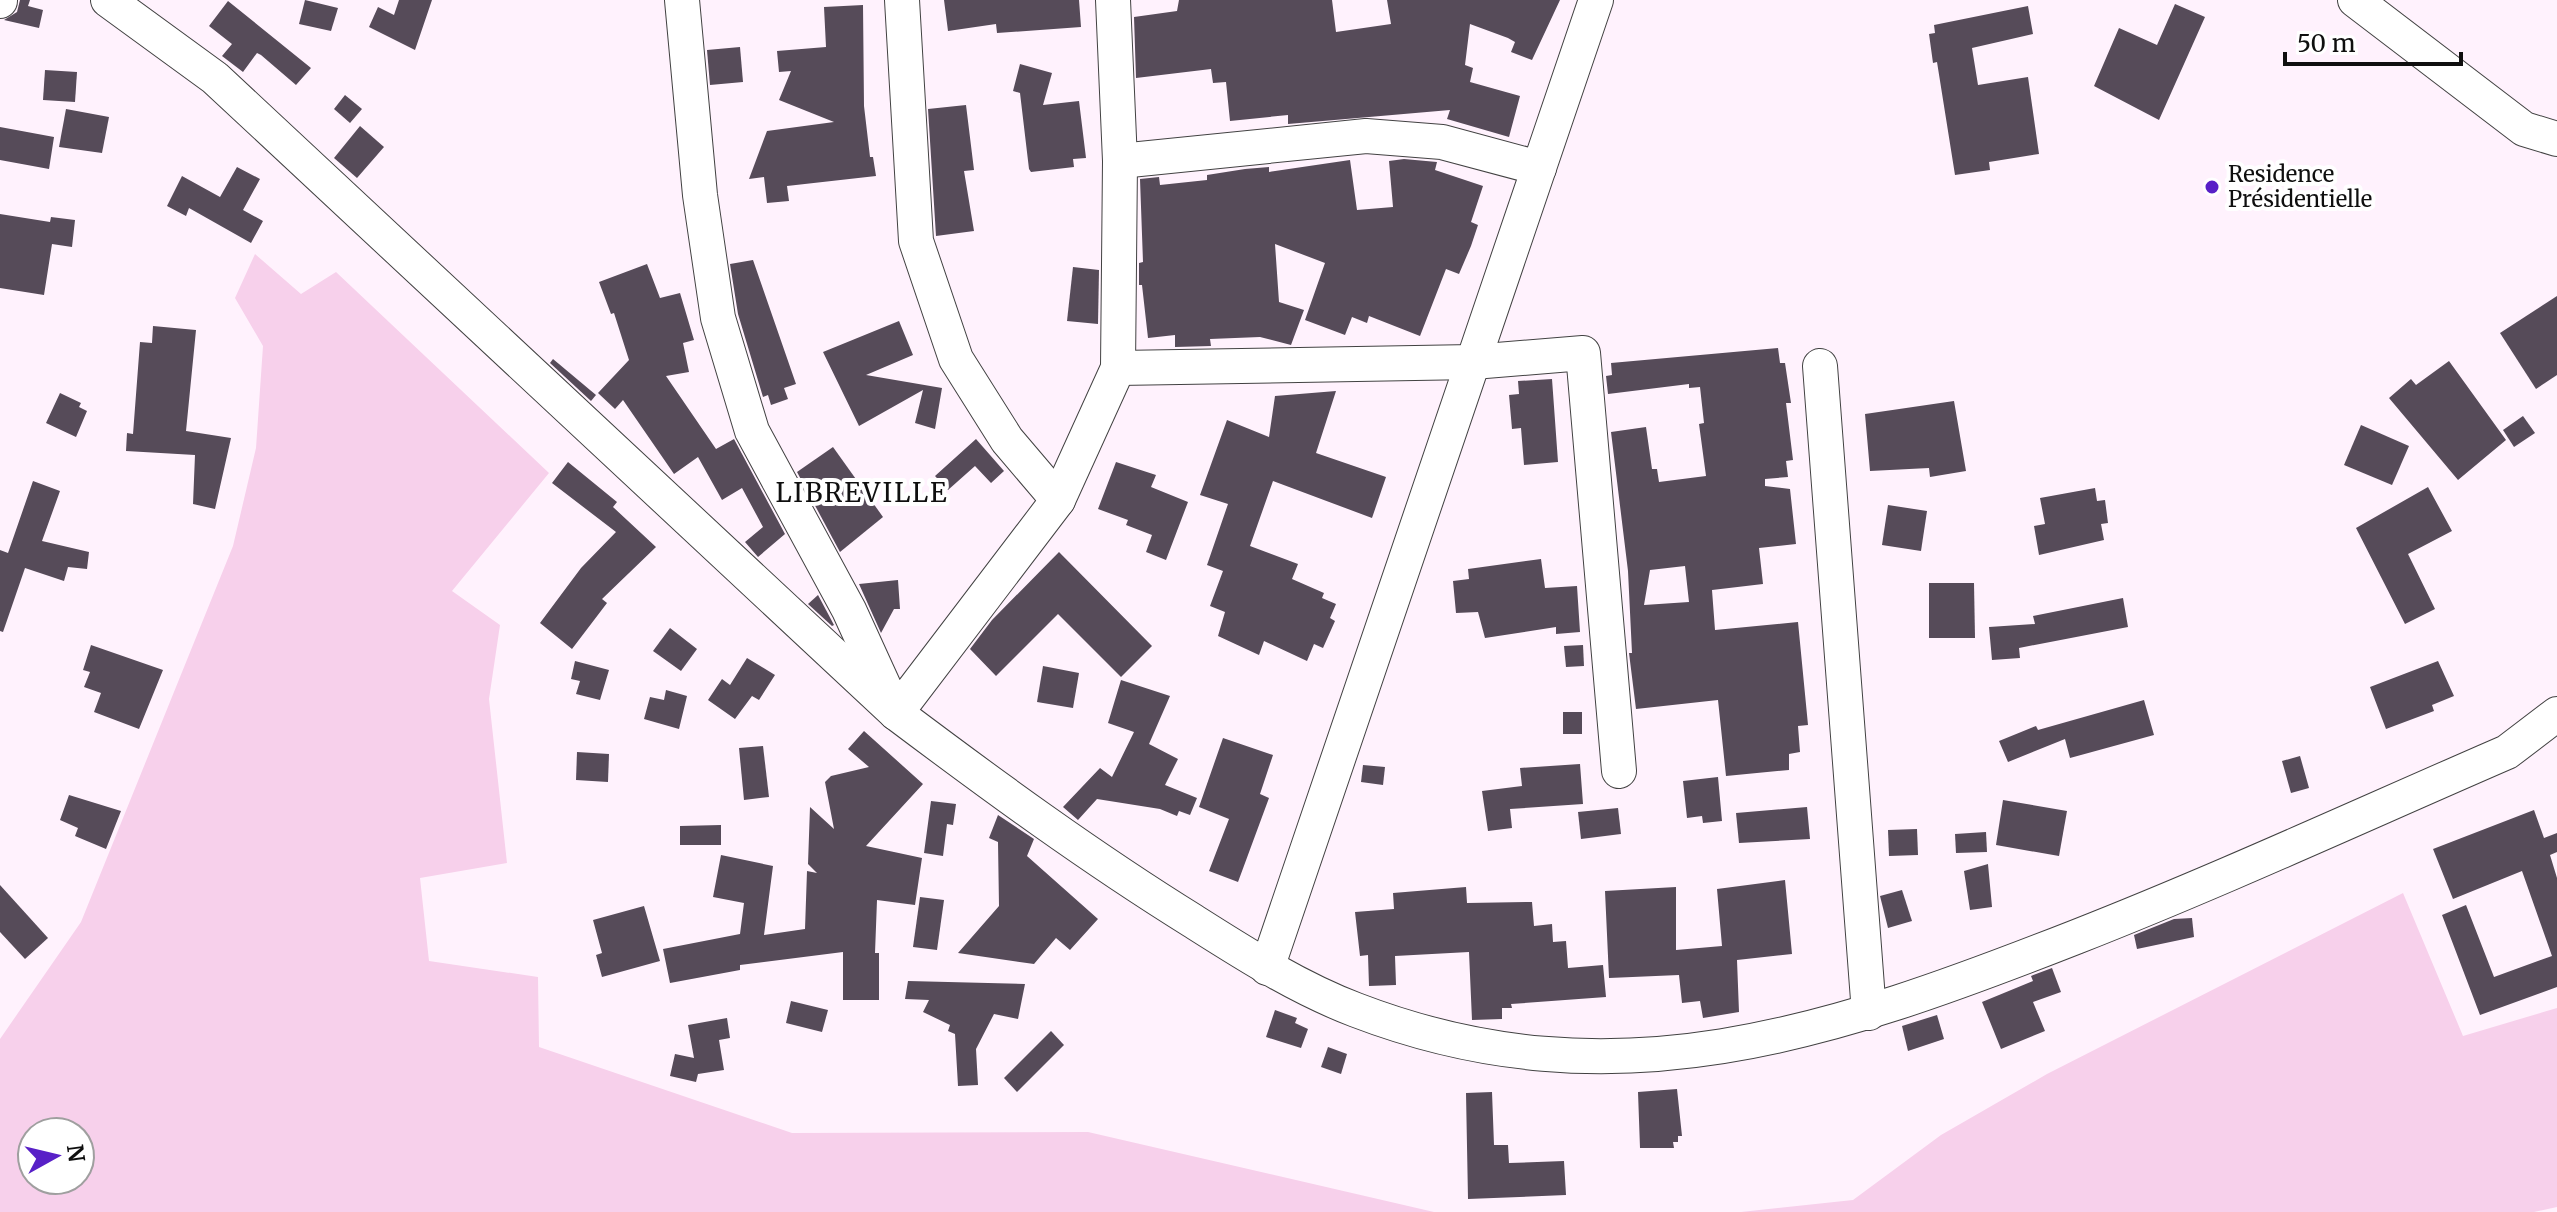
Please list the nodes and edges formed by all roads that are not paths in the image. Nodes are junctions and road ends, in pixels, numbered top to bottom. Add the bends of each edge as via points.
1 (108, 0) edge
2 (682, 0) edge
3 (902, 0) edge
4 (1113, 0) edge
5 (1596, 0) edge
6 (2355, 0) edge
7 (2557, 139) edge
8 (1120, 161) junction
9 (1539, 168) junction
10 (1473, 362) junction
11 (1820, 366) dead end
12 (1118, 368) junction
13 (1058, 500) junction
14 (896, 713) junction
15 (2557, 714) edge
16 (1619, 771) dead end
17 (1267, 968) junction
18 (1869, 1013) junction

1 - 14 street via 215,78
2 - 14 street via 700,195 722,332 752,431 849,610
3 - 13 street via 916,241 956,359 1007,440
4 - 8 street
5 - 9 street
6 - 7 street via 2524,129
8 - 9 street via 1366,136 1442,142
8 - 12 street
9 - 10 street
10 - 12 street
10 - 16 street via 1583,353
10 - 17 street
11 - 18 street
12 - 13 street
13 - 14 street
14 - 17 street via 1006,796
15 - 18 street via 2507,752 2161,903
17 - 18 street via 1356,1010 1491,1047 1555,1057 1641,1056 1784,1037

